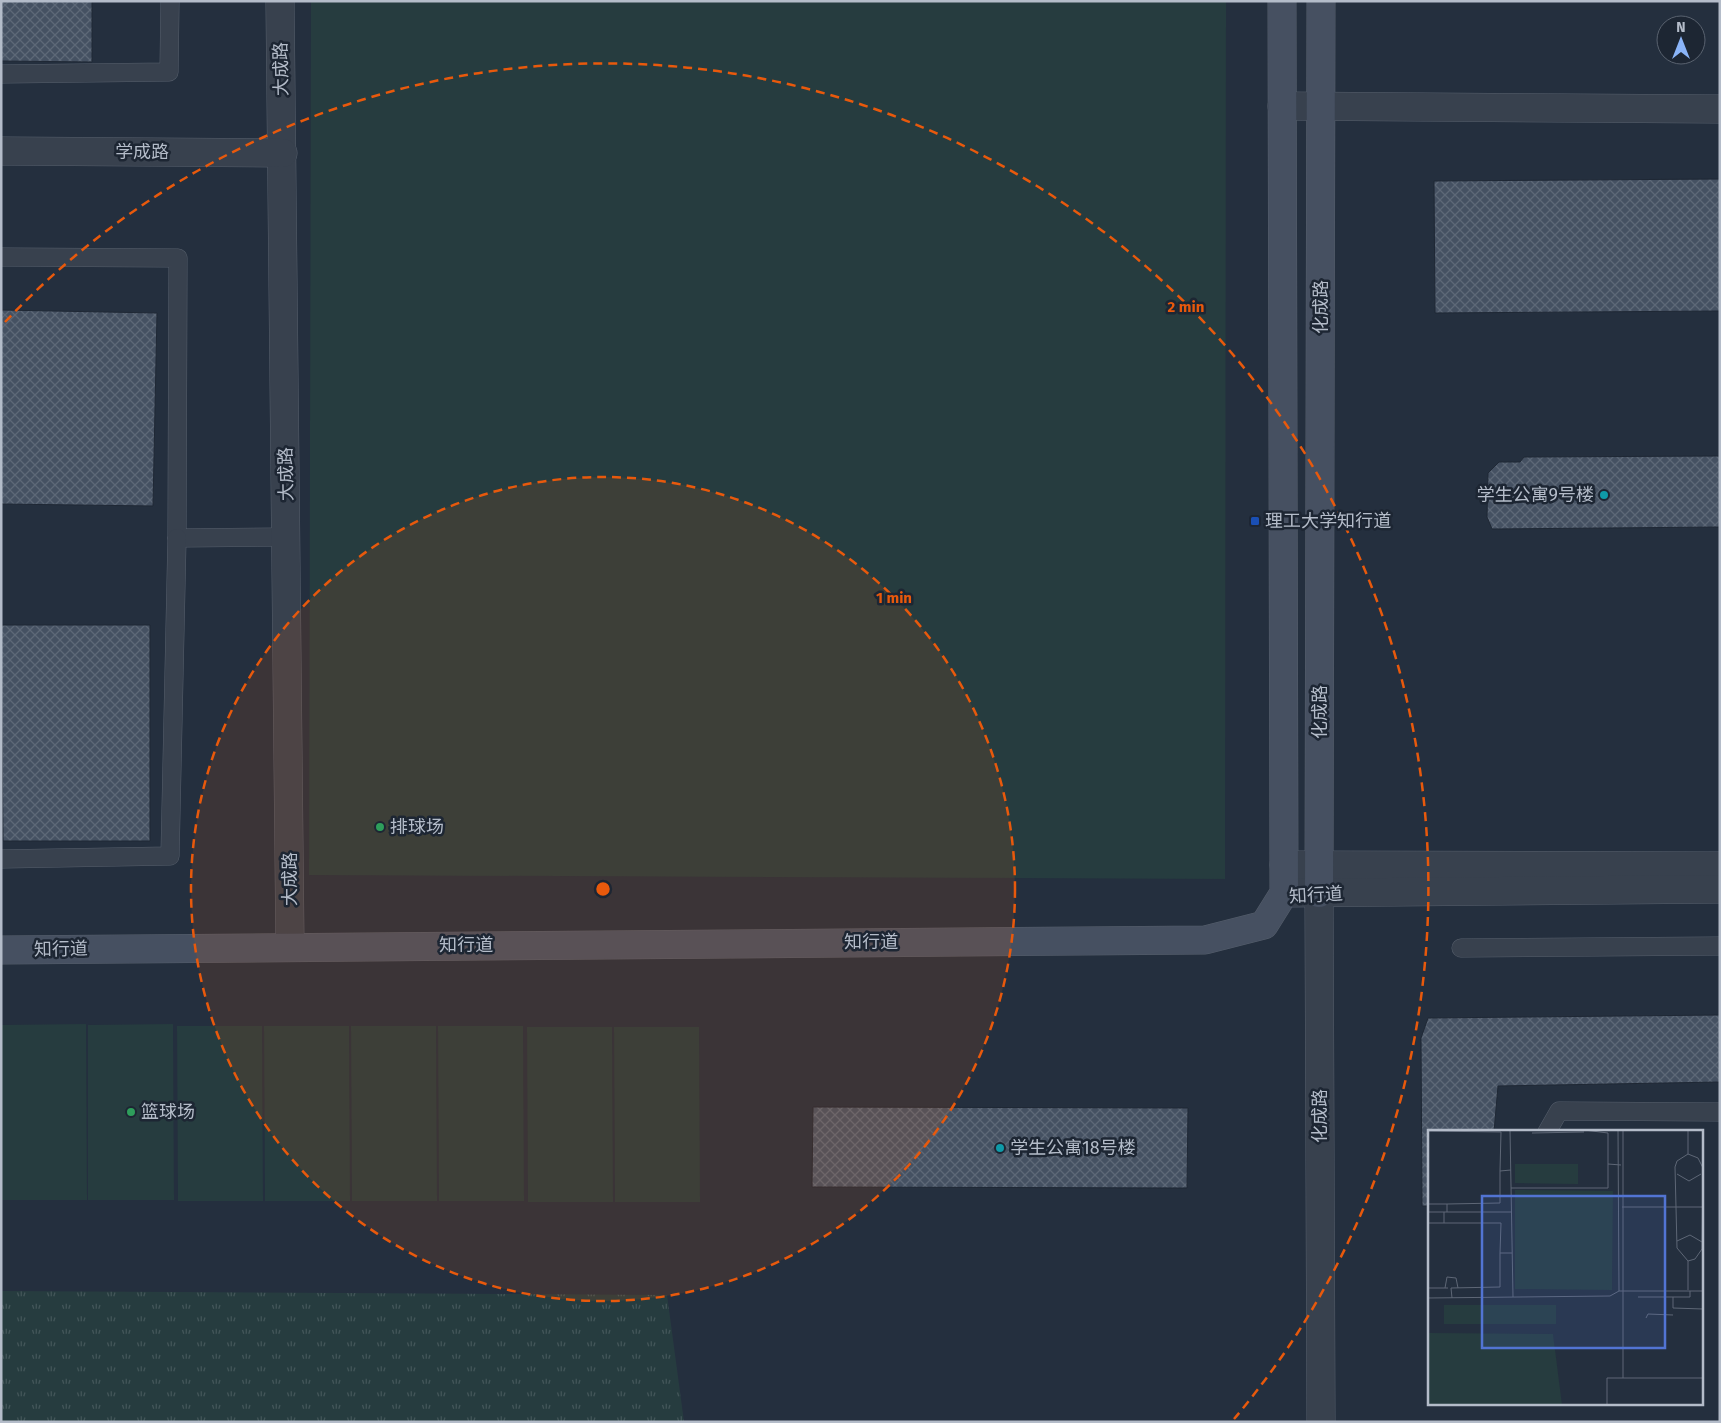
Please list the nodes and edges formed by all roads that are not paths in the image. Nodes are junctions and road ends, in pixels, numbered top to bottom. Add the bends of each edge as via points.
1 (170, 1) edge
2 (280, 1) edge
3 (1282, 1) edge
4 (1321, 1) edge
5 (1, 74) edge
6 (1282, 106) junction
7 (1321, 107) junction
8 (1720, 109) edge
9 (1, 151) edge
10 (283, 153) junction
11 (1, 257) edge
12 (287, 537) junction
13 (177, 538) junction
14 (1320, 812) junction
15 (1, 859) edge
16 (1367, 865) junction
17 (1720, 866) edge
18 (1309, 873) junction
19 (1720, 889) edge
20 (1284, 893) junction
21 (290, 946) junction
22 (1720, 946) edge
23 (1461, 948) dead end
24 (1, 950) edge
25 (1720, 1112) edge
26 (1548, 1130) edge
27 (1321, 1422) edge

1 - 5 lane via 169,72
2 - 10 street, 大成路
3 - 6 street, 化成路
4 - 7 street, 化成路
6 - 7 street
6 - 18 street, 化成路 via 1283,826
7 - 8 street
7 - 14 street, 化成路
9 - 10 street, 学成路
10 - 12 street, 大成路
11 - 13 lane via 178,258
12 - 13 lane
12 - 21 street, 大成路
13 - 15 lane via 170,856
14 - 16 street via 1333,842 1347,856
14 - 18 street, 化成路
16 - 17 street, 知行道
16 - 18 street, 知行道
18 - 19 street, 知行道 via 1353,893
18 - 20 street, 化成路
18 - 20 street, 知行道
18 - 27 street, 化成路
20 - 21 street, 知行道 via 1264,925 1205,940
21 - 24 street, 知行道
22 - 23 lane
25 - 26 lane via 1559,1111

